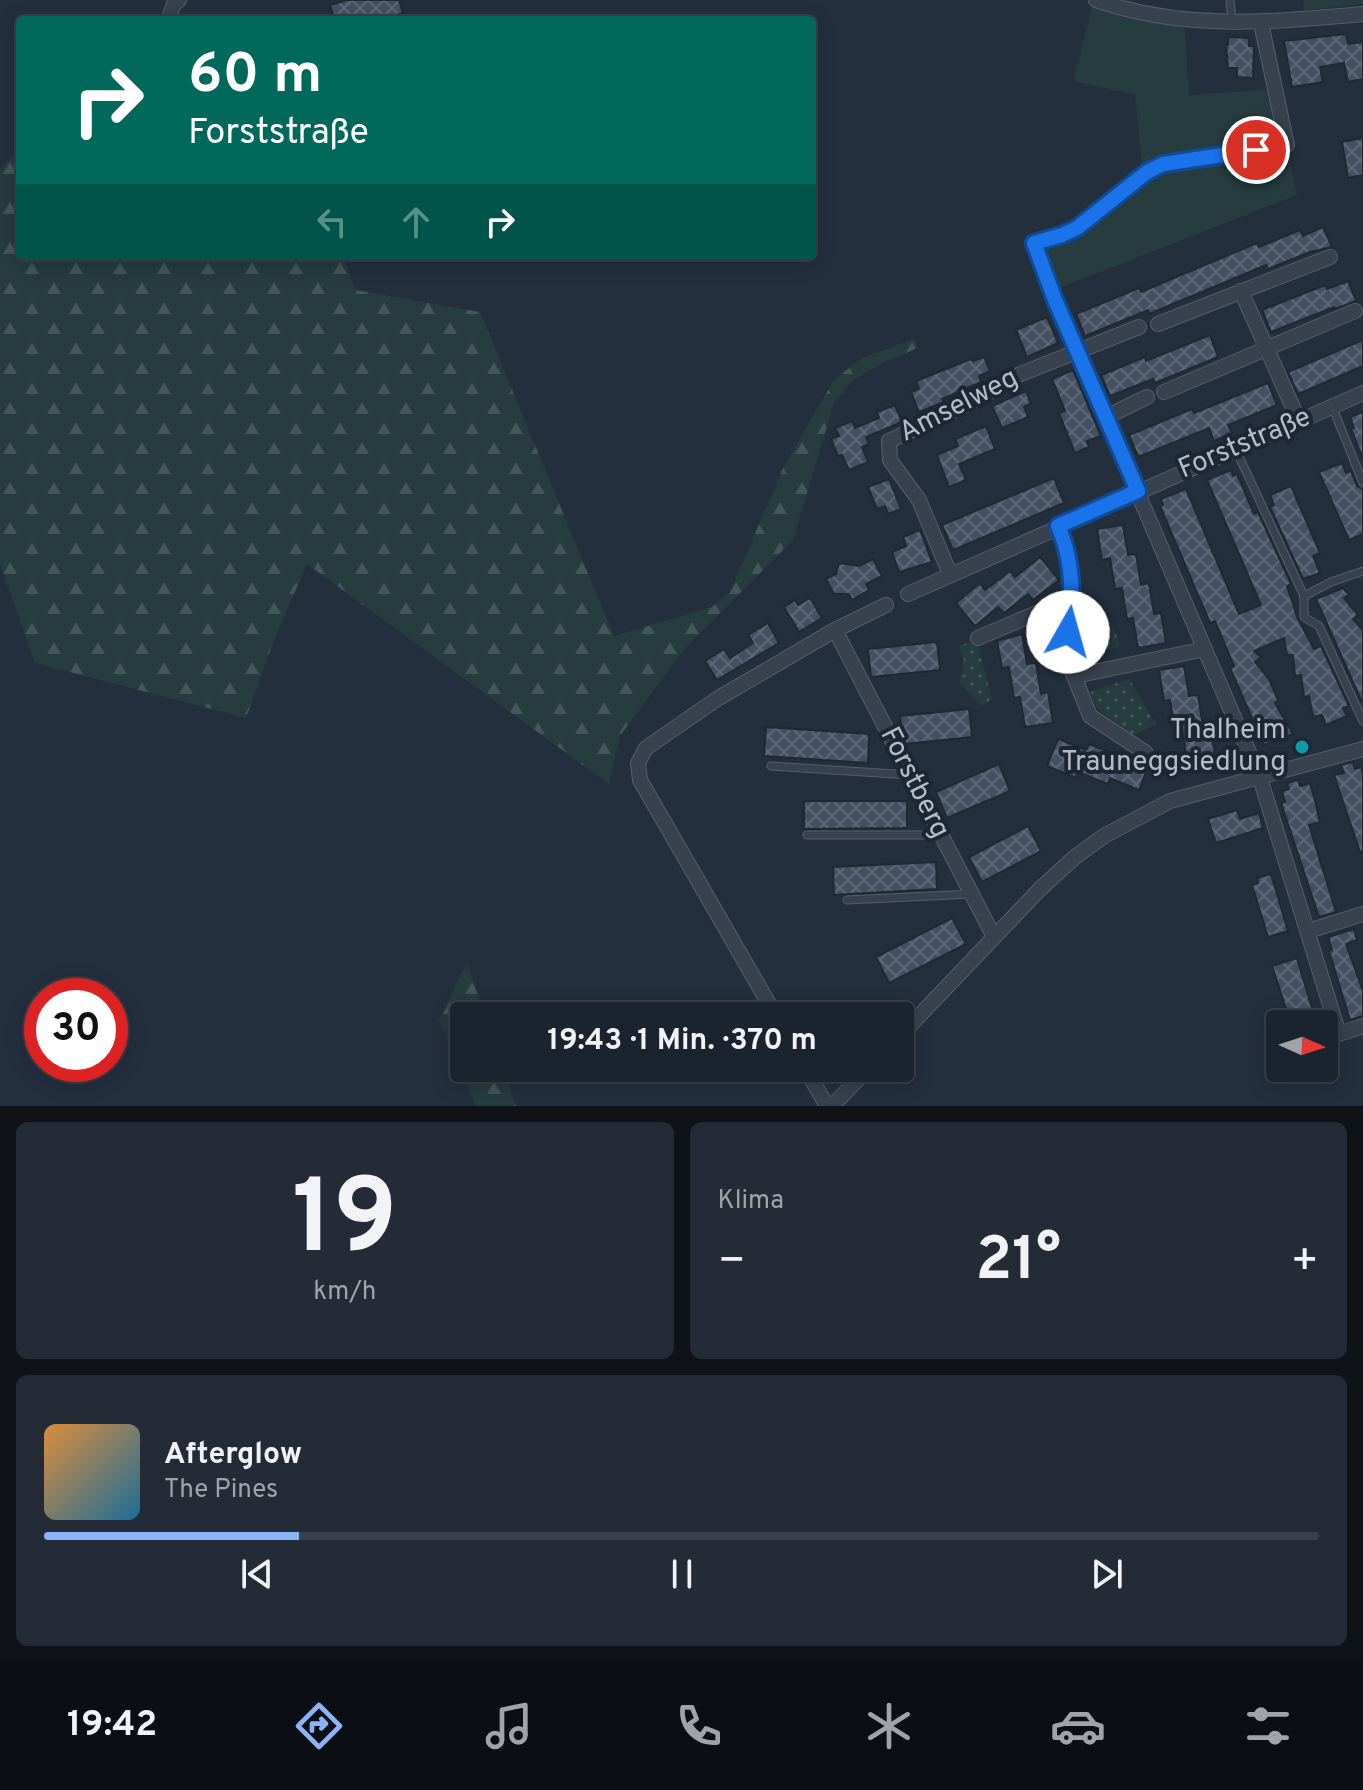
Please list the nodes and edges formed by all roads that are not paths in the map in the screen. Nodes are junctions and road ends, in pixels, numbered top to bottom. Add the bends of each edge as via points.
1 (1096, 0) edge
2 (1230, 0) edge
3 (1363, 14) edge
4 (1233, 23) junction
5 (1261, 23) junction
6 (1330, 257) dead end
7 (1241, 291) junction
8 (1355, 311) dead end
9 (1158, 324) dead end
10 (1139, 327) dead end
11 (1267, 350) junction
12 (1077, 352) junction
13 (1164, 392) dead end
14 (1363, 393) edge
15 (1147, 397) dead end
16 (1332, 406) junction
17 (1106, 417) junction
18 (1299, 421) junction
19 (1235, 448) junction
20 (1363, 483) edge
21 (1138, 491) junction
22 (1058, 526) junction
23 (1363, 571) edge
24 (950, 574) junction
25 (908, 594) dead end
26 (1304, 596) junction
27 (1074, 597) junction
28 (886, 605) dead end
29 (835, 630) junction
30 (978, 638) dead end
31 (1205, 649) junction
32 (1075, 676) junction
33 (1363, 721) edge
34 (1363, 749) edge
35 (1146, 753) dead end
36 (771, 766) dead end
37 (910, 775) junction
38 (1260, 778) junction
39 (807, 835) dead end
40 (941, 835) junction
41 (972, 894) junction
42 (847, 900) dead end
43 (1363, 914) edge
44 (1308, 931) junction
45 (994, 937) junction
46 (768, 1002) edge
47 (914, 1021) edge
48 (1363, 1026) edge
49 (814, 1082) edge
50 (855, 1082) edge
51 (830, 1106) edge

1 - 4 street via 1180,20
2 - 4 lane
3 - 5 street
4 - 5 street
5 - 12 street via 1287,145 1163,164 1077,228 1034,243
6 - 7 street
7 - 9 street
7 - 11 street
8 - 11 street
10 - 12 street
11 - 13 street
11 - 18 street
12 - 17 street
12 - 24 street, Amselweg via 1018,375 889,441 890,460 919,500
14 - 16 street, Forststraße
15 - 17 street
16 - 18 street, Forststraße
16 - 20 lane
17 - 21 street
18 - 19 street, Forststraße
19 - 21 street, Forststraße
19 - 26 lane
21 - 22 street, Forststraße
21 - 31 street
22 - 24 street, Forststraße
22 - 27 street
23 - 26 lane
24 - 25 street, Forststraße
26 - 33 lane via 1304,617 1319,626
27 - 30 street
27 - 32 street via 1065,654
28 - 29 street
29 - 37 street, Forstberg
29 - 46 street via 717,699 646,748 638,763 640,780
31 - 32 street
31 - 38 street
32 - 35 street via 1090,716
34 - 38 street
36 - 37 lane
37 - 40 street, Forstberg
38 - 44 street
38 - 45 street via 1170,801 1104,836 1063,867
39 - 40 lane
40 - 41 street, Forstberg
41 - 42 lane
41 - 45 street, Forstberg
43 - 44 street
44 - 48 street via 1339,1034
45 - 47 street
49 - 51 street
50 - 51 street

